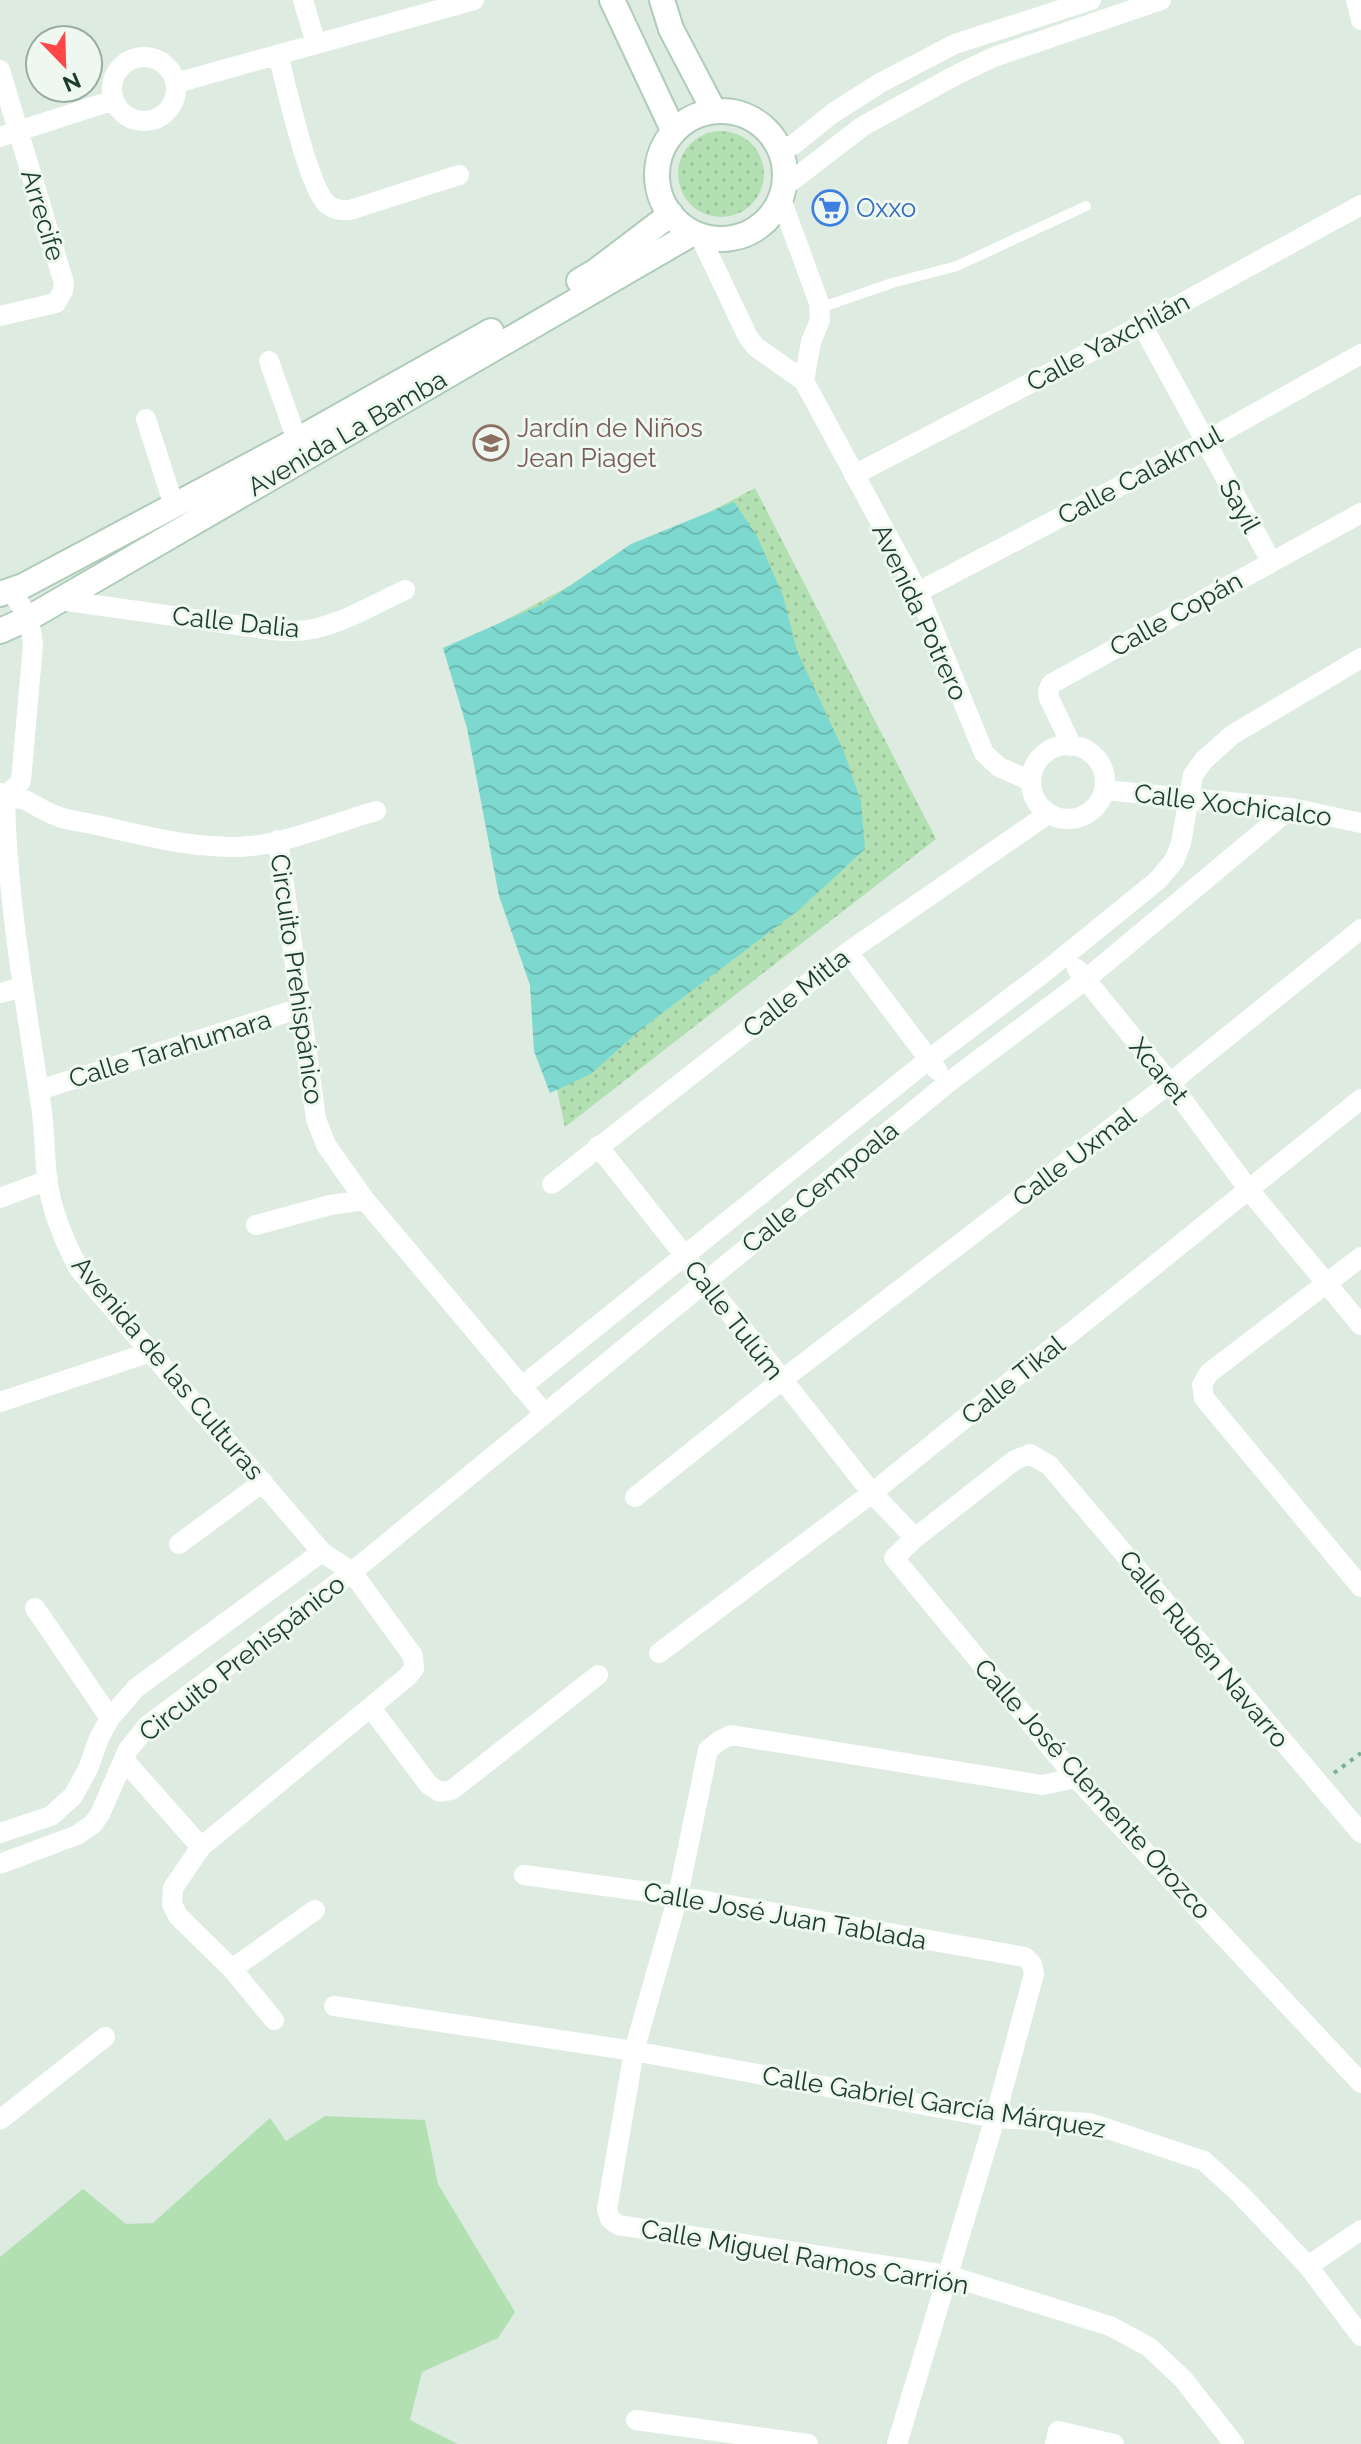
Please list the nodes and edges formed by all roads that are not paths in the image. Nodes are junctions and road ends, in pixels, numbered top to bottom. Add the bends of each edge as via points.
1 (303, 0) edge
2 (474, 0) edge
3 (612, 0) edge
4 (662, 0) edge
5 (1091, 0) edge
6 (1161, 0) edge
7 (1356, 0) edge
8 (1361, 20) edge
9 (316, 44) junction
10 (278, 55) junction
11 (0, 70) edge
12 (176, 83) junction
13 (114, 100) junction
14 (714, 111) junction
15 (674, 132) junction
16 (9, 134) edge
17 (779, 148) junction
18 (459, 175) dead end
19 (783, 192) junction
20 (1361, 205) edge
21 (1086, 206) dead end
22 (671, 214) junction
23 (696, 234) junction
24 (819, 309) junction
25 (0, 316) edge
26 (1142, 325) junction
27 (1361, 354) edge
28 (269, 361) dead end
29 (804, 381) junction
30 (146, 419) dead end
31 (297, 440) junction
32 (1204, 442) junction
33 (854, 475) junction
34 (174, 506) junction
35 (1361, 513) edge
36 (1271, 561) junction
37 (405, 590) dead end
38 (918, 592) junction
39 (6, 593) edge
40 (60, 600) junction
41 (29, 618) junction
42 (0, 631) edge
43 (1361, 658) edge
44 (1072, 746) junction
45 (1031, 781) junction
46 (1104, 790) junction
47 (2, 796) edge
48 (1189, 799) junction
49 (1291, 808) junction
50 (376, 811) dead end
51 (1048, 814) junction
52 (1361, 823) edge
53 (278, 840) junction
54 (1361, 929) edge
55 (848, 952) junction
56 (1067, 954) junction
57 (1085, 980) junction
58 (23, 987) junction
59 (0, 993) edge
60 (301, 1008) junction
61 (928, 1060) junction
62 (949, 1082) junction
63 (1170, 1083) junction
64 (39, 1090) junction
65 (1361, 1099) edge
66 (598, 1146) junction
67 (48, 1180) junction
68 (552, 1184) dead end
69 (1249, 1190) junction
70 (0, 1198) edge
71 (365, 1200) junction
72 (256, 1225) dead end
73 (683, 1256) junction
74 (1361, 1257) edge
75 (704, 1281) junction
76 (1326, 1282) junction
77 (1361, 1325) edge
78 (151, 1352) junction
79 (782, 1380) junction
80 (521, 1387) junction
81 (0, 1402) edge
82 (544, 1413) junction
83 (263, 1482) junction
84 (872, 1493) junction
85 (635, 1497) dead end
86 (915, 1538) junction
87 (179, 1544) dead end
88 (322, 1552) junction
89 (352, 1572) junction
90 (1361, 1587) edge
91 (35, 1608) dead end
92 (197, 1644) junction
93 (659, 1653) dead end
94 (218, 1672) junction
95 (598, 1675) dead end
96 (371, 1708) junction
97 (110, 1718) junction
98 (124, 1760) junction
99 (1076, 1778) junction
100 (0, 1833) edge
101 (1361, 1833) edge
102 (201, 1847) junction
103 (0, 1864) edge
104 (524, 1875) dead end
105 (678, 1896) junction
106 (315, 1910) dead end
107 (232, 1969) junction
108 (334, 2006) dead end
109 (274, 2020) dead end
110 (105, 2037) dead end
111 (634, 2051) junction
112 (1361, 2083) edge
113 (995, 2118) junction
114 (0, 2120) edge
115 (1361, 2230) edge
116 (1308, 2266) junction
117 (947, 2275) junction
118 (1361, 2336) edge
119 (636, 2420) dead end
120 (808, 2444) edge
121 (897, 2444) edge
122 (1055, 2444) edge
123 (1114, 2444) edge
124 (1234, 2444) edge

1 - 9 street
2 - 9 street
3 - 15 street
4 - 14 street via 671,29
5 - 17 street via 955,44 880,83 793,145
6 - 19 street via 958,74 863,126
7 - 8 street
9 - 10 street
10 - 12 street
10 - 18 street via 313,184 328,205 350,210
11 - 16 street, Arrecife
12 - 13 street via 172,106 153,121 129,118
12 - 13 street via 167,66 141,57 117,72
13 - 16 street
14 - 15 street
14 - 17 street via 755,120
15 - 22 street via 661,154 657,179
16 - 25 street, Arrecife via 64,283 60,300 51,305
17 - 19 street via 785,166
19 - 23 street via 771,216 756,229 719,239
19 - 24 street
20 - 26 street, Calle Yaxchilán
21 - 24 lane via 957,266
22 - 23 street
22 - 31 street, Avenida La Bamba via 596,271
23 - 29 street, Avenida Potrero via 748,337
23 - 40 street, Avenida La Bamba
24 - 29 street
26 - 32 street, Sayil
26 - 33 street, Calle Yaxchilán
27 - 32 street, Calle Calakmul
28 - 31 street
29 - 33 street, Avenida Potrero
30 - 34 street
31 - 34 street, Avenida La Bamba
32 - 36 street, Sayil
32 - 38 street, Calle Calakmul
33 - 38 street, Avenida Potrero
34 - 39 street, Avenida La Bamba
35 - 36 street, Calle Copán
36 - 44 street, Calle Copán via 1051,684 1049,698
37 - 40 street, Calle Dalia via 333,623 295,631
38 - 45 street, Avenida Potrero via 984,753 999,767
39 - 41 street
40 - 41 street, Avenida La Bamba
41 - 42 street, Avenida La Bamba
41 - 47 street via 33,652 21,781
43 - 48 street, Calle Cempoala via 1216,747 1193,775
44 - 45 street via 1055,748 1041,758
44 - 46 street via 1085,749 1100,763
45 - 51 street via 1037,803
46 - 48 street, Calle Xochicalco
46 - 51 street via 1099,803 1082,816
47 - 53 street, Circuito Prehispánico via 22,797 68,819 192,844 251,846
47 - 58 street, Avenida de las Culturas
48 - 49 street, Calle Xochicalco
48 - 56 street, Calle Cempoala via 1174,861
49 - 52 street, Calle Xochicalco
49 - 57 street, Calle Cempoala
50 - 53 street
51 - 55 street, Calle Mitla
53 - 60 street, Circuito Prehispánico
54 - 63 street, Calle Uxmal
55 - 61 street
55 - 66 street, Calle Mitla
56 - 57 street, Xcaret
56 - 61 street, Calle Cempoala
57 - 62 street, Calle Cempoala
57 - 63 street, Xcaret
58 - 59 street
58 - 64 street, Avenida de las Culturas
60 - 64 street, Calle Tarahumara
60 - 71 street, Circuito Prehispánico via 316,1119 326,1145
61 - 62 street
61 - 73 street, Calle Cempoala
62 - 75 street, Calle Cempoala
63 - 69 street, Xcaret
63 - 79 street, Calle Uxmal
64 - 67 street, Avenida de las Culturas
65 - 69 street, Calle Tikal
66 - 68 street, Calle Mitla
66 - 73 street, Calle Tulúm
67 - 70 street
67 - 78 street, Avenida de las Culturas via 59,1225 79,1269
69 - 76 street, Xcaret
69 - 84 street, Calle Tikal
71 - 72 street
71 - 80 street, Circuito Prehispánico
73 - 75 street, Calle Tulúm
73 - 80 street, Calle Cempoala
74 - 76 street
75 - 79 street, Calle Tulúm
75 - 82 street, Calle Cempoala
76 - 77 street, Xcaret
76 - 90 street via 1209,1373 1202,1385 1204,1398
78 - 81 street
78 - 83 street, Avenida de las Culturas
79 - 84 street, Calle Tulúm
79 - 85 street, Calle Uxmal
80 - 82 street, Circuito Prehispánico
82 - 89 street, Calle Cempoala
83 - 87 street
83 - 88 street, Avenida de las Culturas
84 - 86 street
84 - 93 street, Calle Tikal
86 - 99 street, Calle José Clemente Orozco via 894,1558
86 - 101 street, Calle Rubén Navarro via 1015,1460 1030,1454 1049,1465
88 - 89 street, Avenida de las Culturas
88 - 92 street, Circuito Prehispánico
89 - 94 street, Circuito Prehispánico
89 - 96 street, Avenida de las Culturas via 413,1656 414,1669
91 - 97 street
92 - 94 street
92 - 97 street, Circuito Prehispánico via 136,1688
94 - 98 street, Circuito Prehispánico via 147,1726
95 - 96 street via 452,1790 440,1792 429,1785
96 - 102 street
97 - 100 street, Circuito Prehispánico via 73,1796 51,1816
98 - 102 street
98 - 103 street, Circuito Prehispánico via 100,1814 85,1830
99 - 105 street via 1042,1785 731,1735 708,1750
99 - 112 street, Calle José Clemente Orozco
102 - 107 street via 173,1888 172,1904
104 - 105 street, Calle José Juan Tablada
105 - 111 street
105 - 113 street, Calle José Juan Tablada via 1025,1957 1034,1974
106 - 107 street
107 - 109 street
108 - 111 street, Calle Gabriel García Márquez
110 - 114 street
111 - 113 street, Calle Gabriel García Márquez
111 - 117 street, Calle Miguel Ramos Carrión via 607,2209 618,2225
113 - 116 street, Calle Gabriel García Márquez via 1090,2123 1204,2161
113 - 117 street
115 - 116 street
116 - 118 street, Calle Gabriel García Márquez
117 - 121 street
117 - 124 street, Calle Miguel Ramos Carrión via 1110,2326 1149,2347 1183,2379
119 - 120 street
122 - 123 street via 1058,2431

